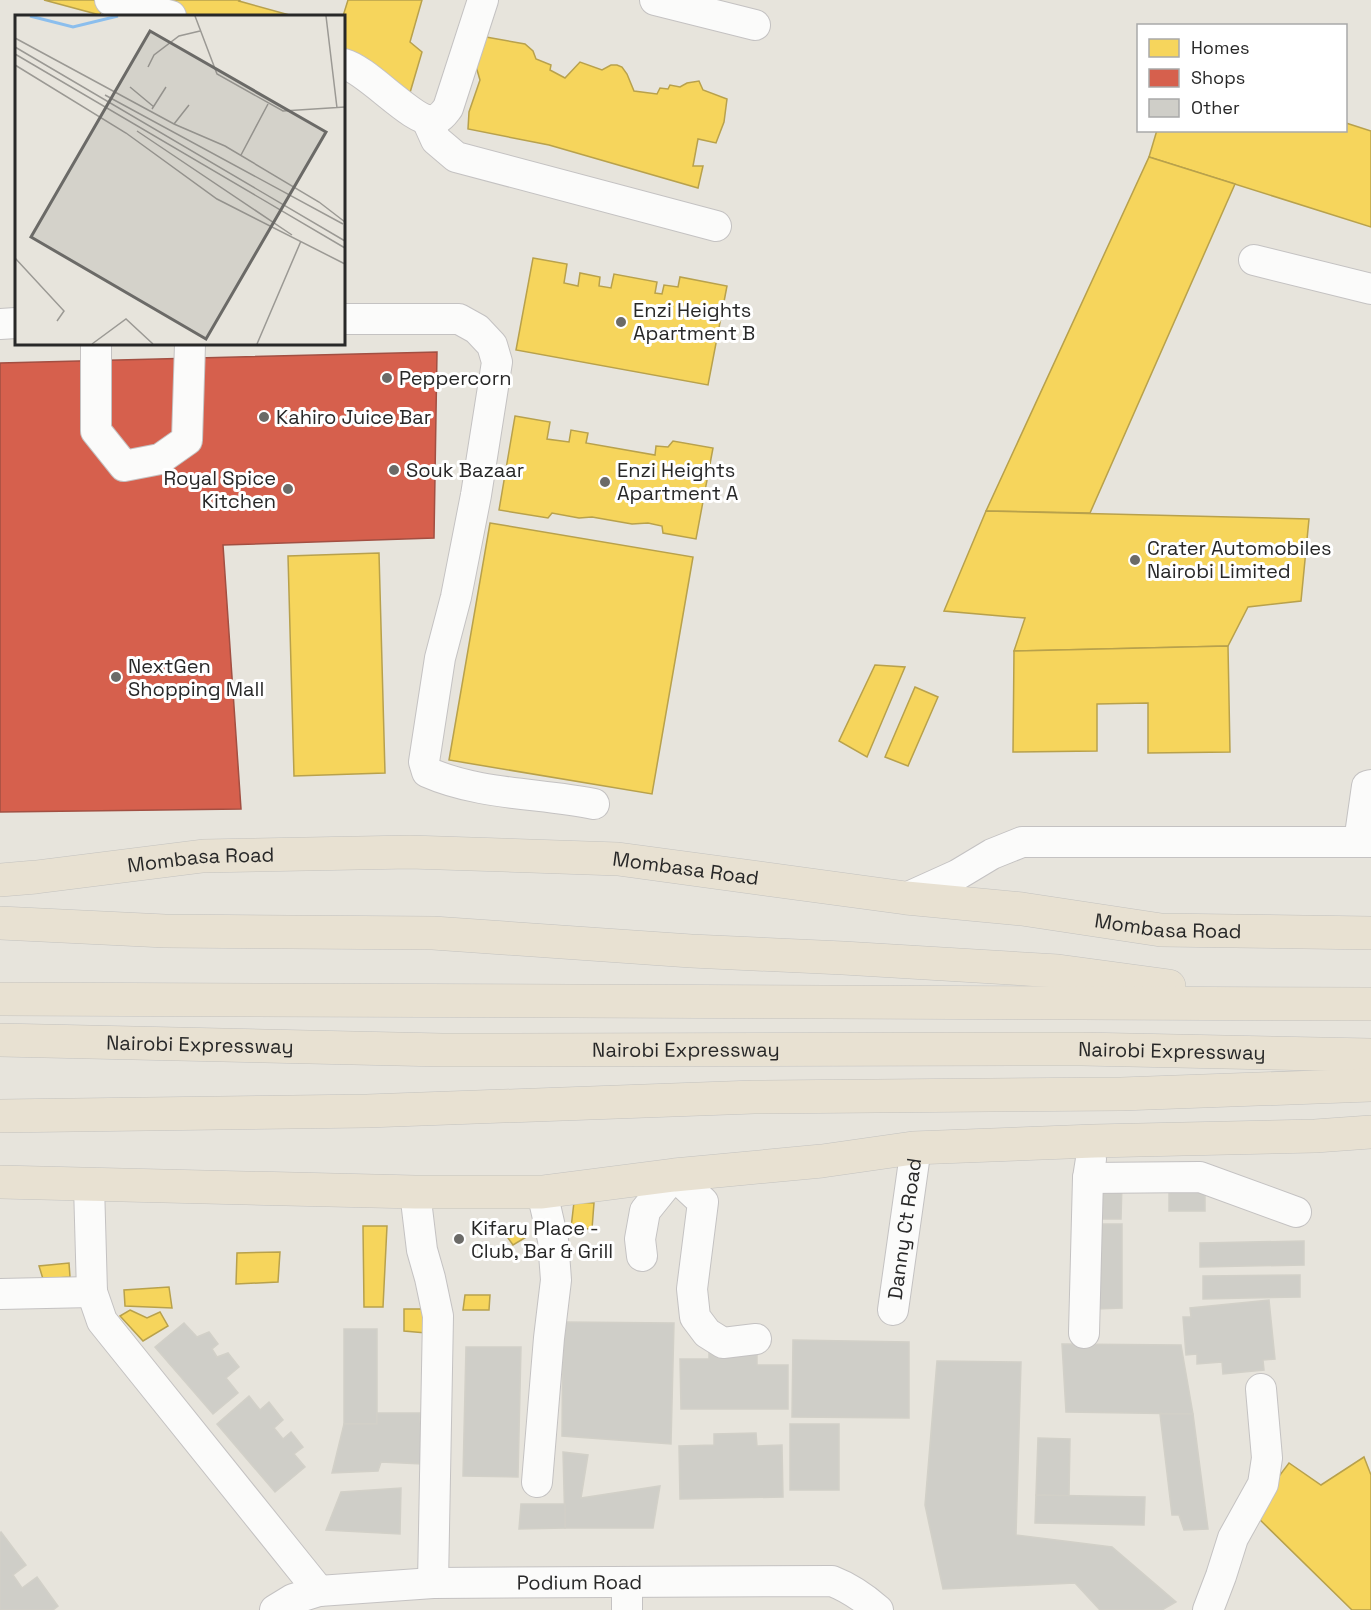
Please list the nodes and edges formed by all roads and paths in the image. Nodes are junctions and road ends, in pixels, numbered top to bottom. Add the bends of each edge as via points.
1 (110, 0) edge
2 (483, 0) edge
3 (655, 0) edge
4 (167, 15) edge
5 (755, 25) dead end
6 (345, 64) edge
7 (427, 120) junction
8 (716, 226) dead end
9 (1254, 260) dead end
10 (1371, 289) edge
11 (345, 319) edge
12 (96, 345) edge
13 (190, 345) edge
14 (1371, 785) edge
15 (594, 804) dead end
16 (1365, 842) edge
17 (0, 880) edge
18 (906, 898) junction
19 (0, 924) edge
20 (1371, 933) edge
21 (0, 999) edge
22 (1307, 1004) junction
23 (1371, 1004) edge
24 (0, 1040) edge
25 (1371, 1055) edge
26 (1371, 1085) edge
27 (0, 1116) edge
28 (1371, 1132) edge
29 (1095, 1141) junction
30 (913, 1148) junction
31 (674, 1175) junction
32 (1088, 1178) junction
33 (0, 1182) edge
34 (89, 1185) junction
35 (415, 1192) junction
36 (542, 1192) junction
37 (1296, 1212) dead end
38 (642, 1256) dead end
39 (92, 1292) junction
40 (0, 1294) edge
41 (893, 1310) dead end
42 (1084, 1334) dead end
43 (756, 1339) dead end
44 (1261, 1389) dead end
45 (537, 1482) dead end
46 (433, 1583) junction
47 (319, 1591) junction
48 (627, 1596) edge
49 (275, 1610) edge
50 (878, 1610) edge
51 (1208, 1610) edge

1 - 4 street
2 - 7 street via 448,108 435,120
3 - 5 street
6 - 7 street
7 - 8 street via 436,140 456,157
9 - 10 street
11 - 15 street via 459,319 477,329 492,345 497,362 476,495 440,658 424,762 427,772 488,789
12 - 13 street via 96,431 124,466 159,459 187,440
14 - 16 street via 1367,786
16 - 18 street via 1022,842
17 - 18 highway, Mombasa Road via 203,856 410,852 618,859
18 - 20 highway, Mombasa Road via 1022,909 1161,930
19 - 22 highway via 165,931 433,933 1058,971
21 - 22 highway
22 - 23 highway
24 - 25 highway, Nairobi Expressway via 442,1050 1082,1049
26 - 27 highway via 1121,1094 754,1098 367,1111
28 - 29 highway
29 - 30 highway
29 - 32 street
30 - 31 highway
30 - 41 street, Danny Ct Road
31 - 36 highway
31 - 38 street via 645,1211 640,1239
31 - 43 street via 703,1202 692,1289 695,1317 707,1333 723,1343
32 - 37 street via 1200,1176
32 - 42 street
33 - 34 highway
34 - 35 highway
34 - 39 street
35 - 36 highway
35 - 46 street via 422,1250 438,1316
36 - 45 street via 553,1240 556,1280
39 - 40 street
39 - 47 street via 102,1321
44 - 51 street via 1267,1458 1263,1484 1233,1538
46 - 47 street, Podium Road
46 - 48 street, Podium Road
47 - 49 street, Podium Road
48 - 50 street, Podium Road via 832,1581 854,1591

